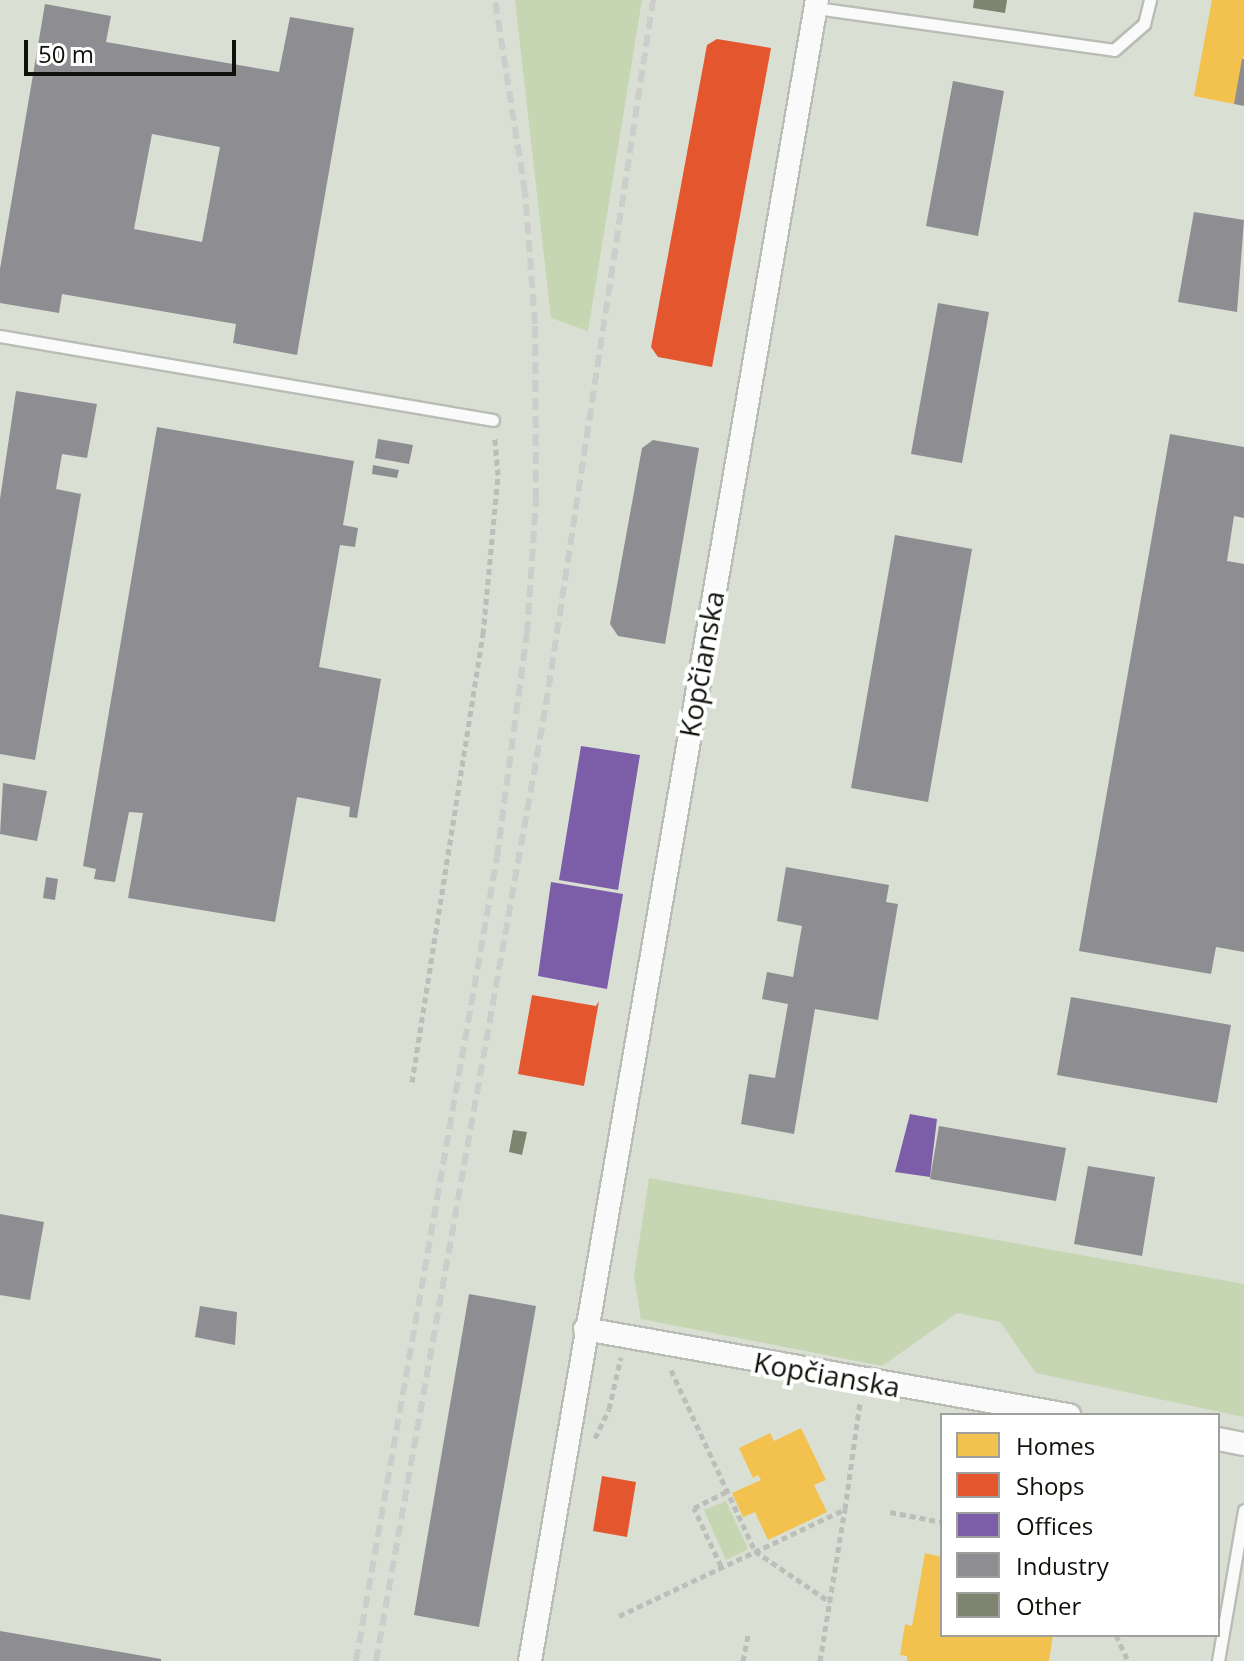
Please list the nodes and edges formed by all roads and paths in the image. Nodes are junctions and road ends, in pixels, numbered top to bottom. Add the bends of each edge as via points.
1 (1150, 0) edge
2 (817, 4) edge
3 (0, 336) edge
4 (493, 420) joint
5 (412, 1082) dead end
6 (585, 1329) junction
7 (619, 1367) dead end
8 (670, 1368) dead end
9 (860, 1402) dead end
10 (1058, 1413) edge
11 (1220, 1439) edge
12 (1244, 1444) edge
13 (590, 1448) dead end
14 (727, 1491) junction
15 (845, 1509) junction
16 (1244, 1510) edge
17 (890, 1512) dead end
18 (940, 1522) edge
19 (755, 1551) junction
20 (721, 1566) junction
21 (830, 1602) junction
22 (619, 1616) dead end
23 (748, 1635) dead end
24 (1117, 1637) edge
25 (530, 1661) edge
26 (743, 1661) edge
27 (820, 1661) edge
28 (1128, 1661) edge
29 (1218, 1661) edge

1 - 2 lane via 1144,24 1114,50
2 - 6 street, Kopčianska
3 - 4 lane
4 - 5 path via 498,475 483,634
6 - 10 street, Kopčianska
6 - 25 street, Kopčianska
7 - 13 path via 609,1409
8 - 14 path
9 - 15 path
11 - 12 street
14 - 19 path
14 - 20 path via 694,1508
15 - 19 path
15 - 21 path
16 - 29 lane
17 - 18 path
19 - 20 path
19 - 21 path
20 - 22 path
21 - 27 path
23 - 26 path
24 - 28 path

